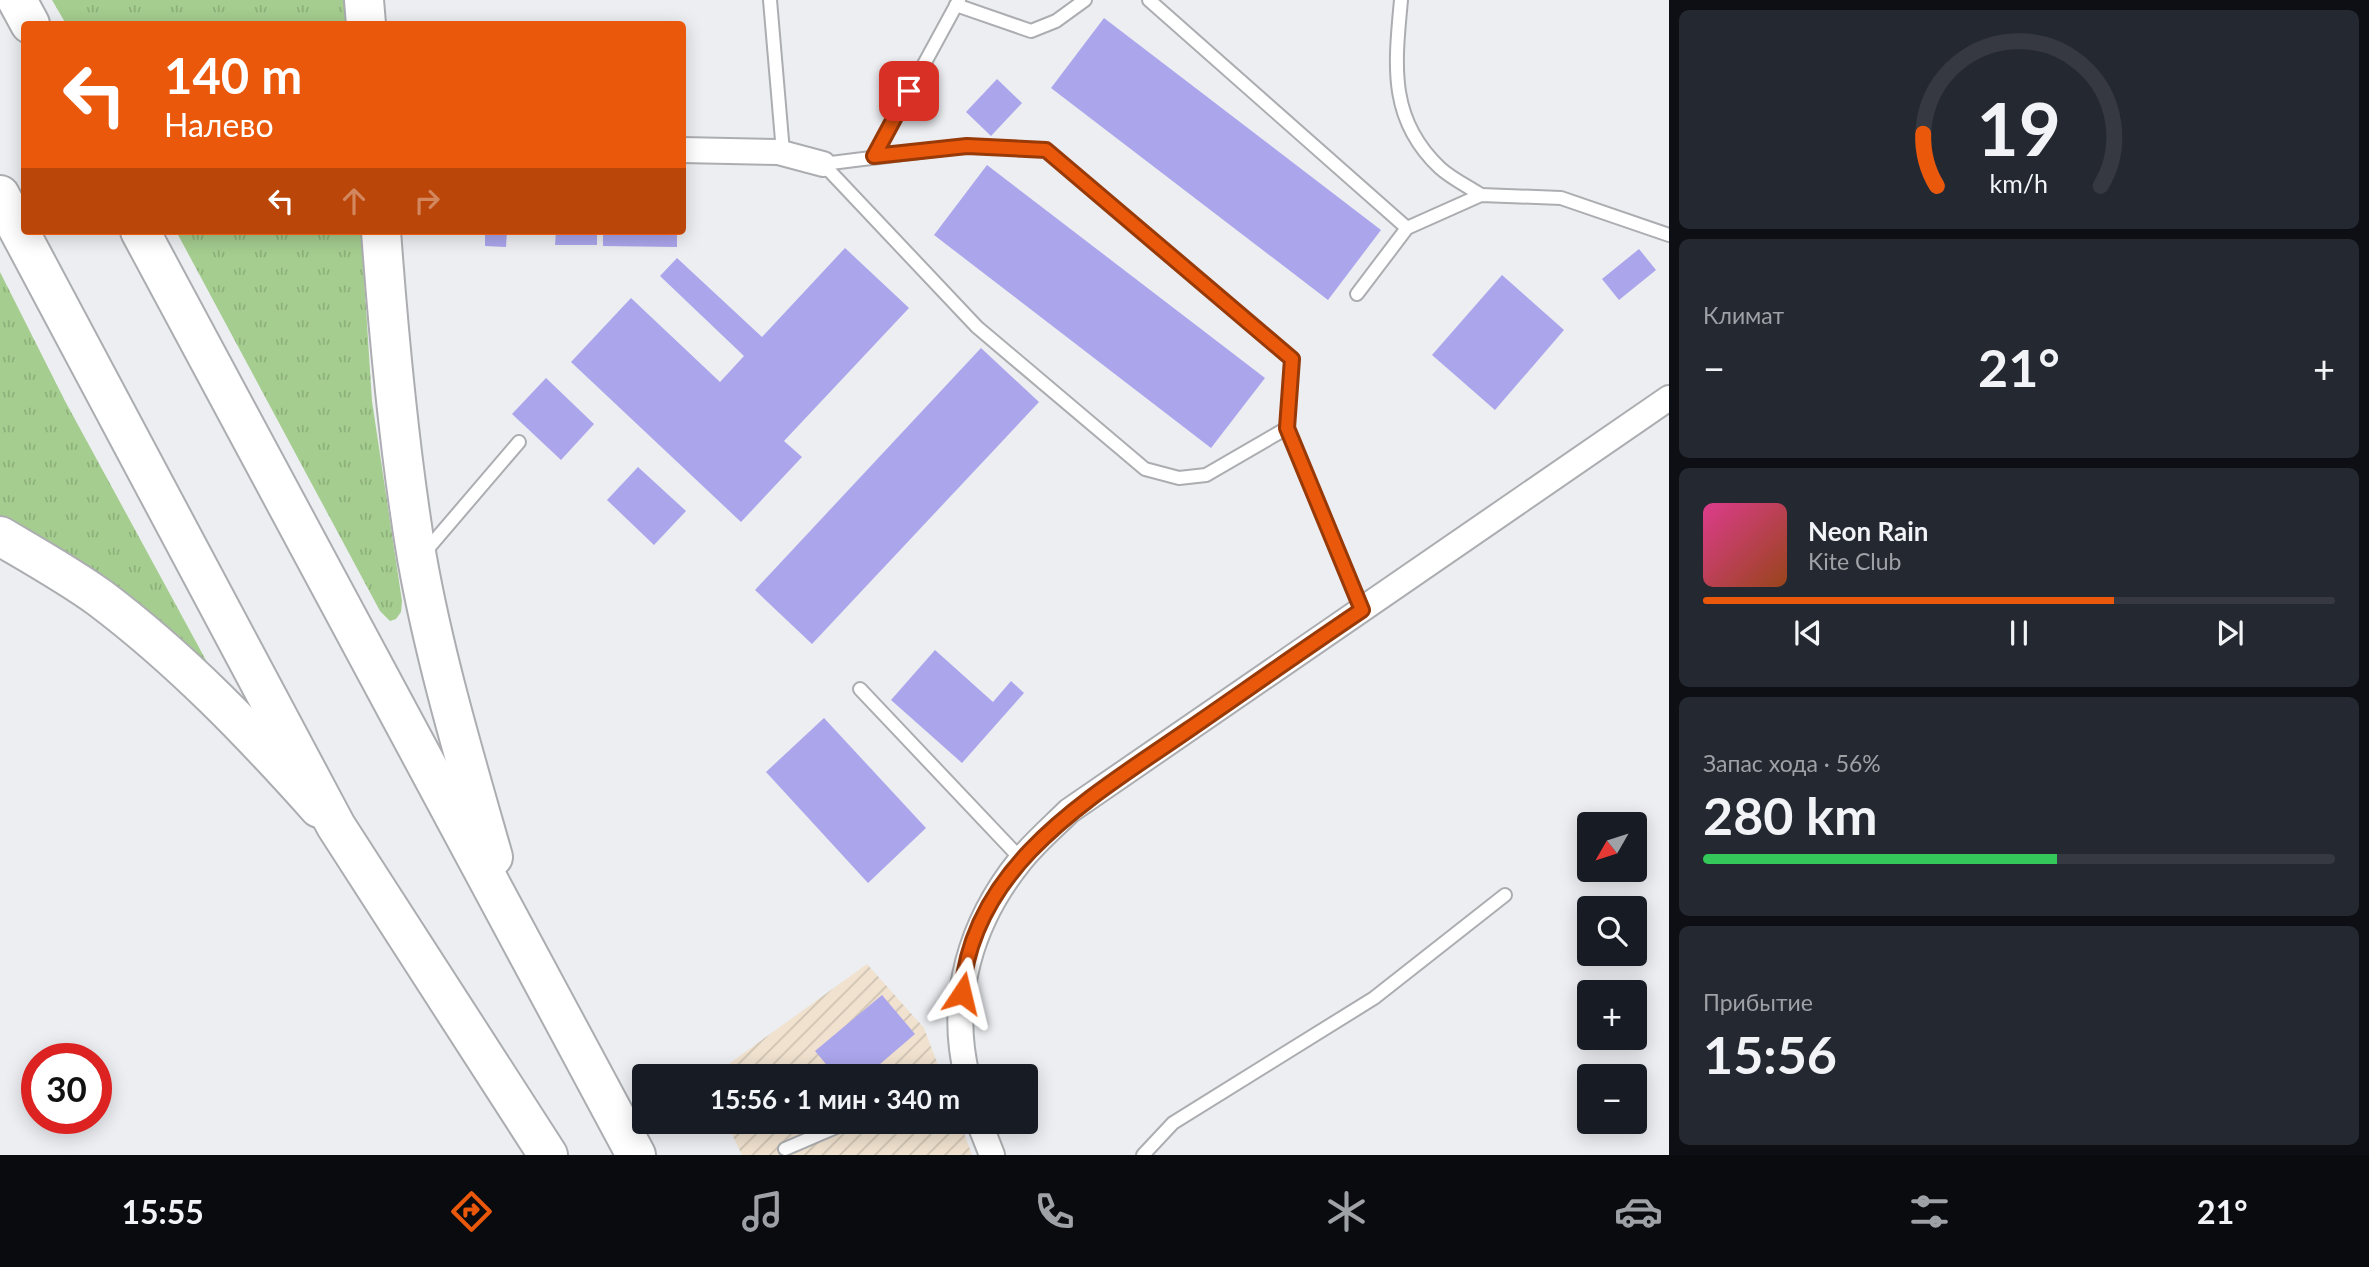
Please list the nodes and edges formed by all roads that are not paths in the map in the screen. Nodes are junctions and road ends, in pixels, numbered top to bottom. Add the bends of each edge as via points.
1 (17, 0) edge
2 (364, 0) edge
3 (770, 0) edge
4 (1085, 0) edge
5 (1149, 0) edge
6 (1401, 0) edge
7 (958, 2) edge
8 (28, 21) edge
9 (366, 21) edge
10 (686, 150) edge
11 (782, 152) junction
12 (874, 156) junction
13 (823, 164) junction
14 (0, 195) edge
15 (1480, 195) junction
16 (1407, 228) junction
17 (21, 234) edge
18 (21, 235) edge
19 (142, 235) edge
20 (381, 235) edge
21 (1669, 235) edge
22 (1357, 294) dead end
23 (1669, 398) edge
24 (1287, 428) junction
25 (519, 442) dead end
26 (0, 536) edge
27 (418, 561) junction
28 (1362, 610) junction
29 (860, 690) dead end
30 (337, 827) junction
31 (1021, 859) junction
32 (1506, 895) dead end
33 (515, 933) junction
34 (962, 1064) edge
35 (820, 1134) edge
36 (984, 1134) edge
37 (785, 1149) dead end
38 (548, 1155) edge
39 (636, 1155) edge
40 (992, 1155) edge
41 (1143, 1155) edge

1 - 8 main road
2 - 9 main road
3 - 11 lane
4 - 7 lane via 1056,21 1031,31
5 - 16 lane
6 - 15 lane via 1398,101 1415,138 1441,168
7 - 12 lane
10 - 11 street
11 - 13 street
12 - 13 lane
12 - 24 lane via 967,146 1046,150 1292,359
13 - 24 lane via 977,327 1145,469 1179,478 1206,475
14 - 17 main road
15 - 16 lane
15 - 21 lane via 1561,198
16 - 22 lane
18 - 30 main road
19 - 33 main road
20 - 27 main road via 389,345
23 - 28 street
24 - 28 lane
25 - 27 lane
26 - 30 main road via 99,598 159,648 218,702
27 - 33 main road via 467,766
28 - 31 street via 1069,811
29 - 31 lane
30 - 38 main road
31 - 34 street via 988,906 964,969
32 - 41 lane via 1374,998 1174,1123
33 - 39 main road
35 - 37 lane
36 - 40 street

